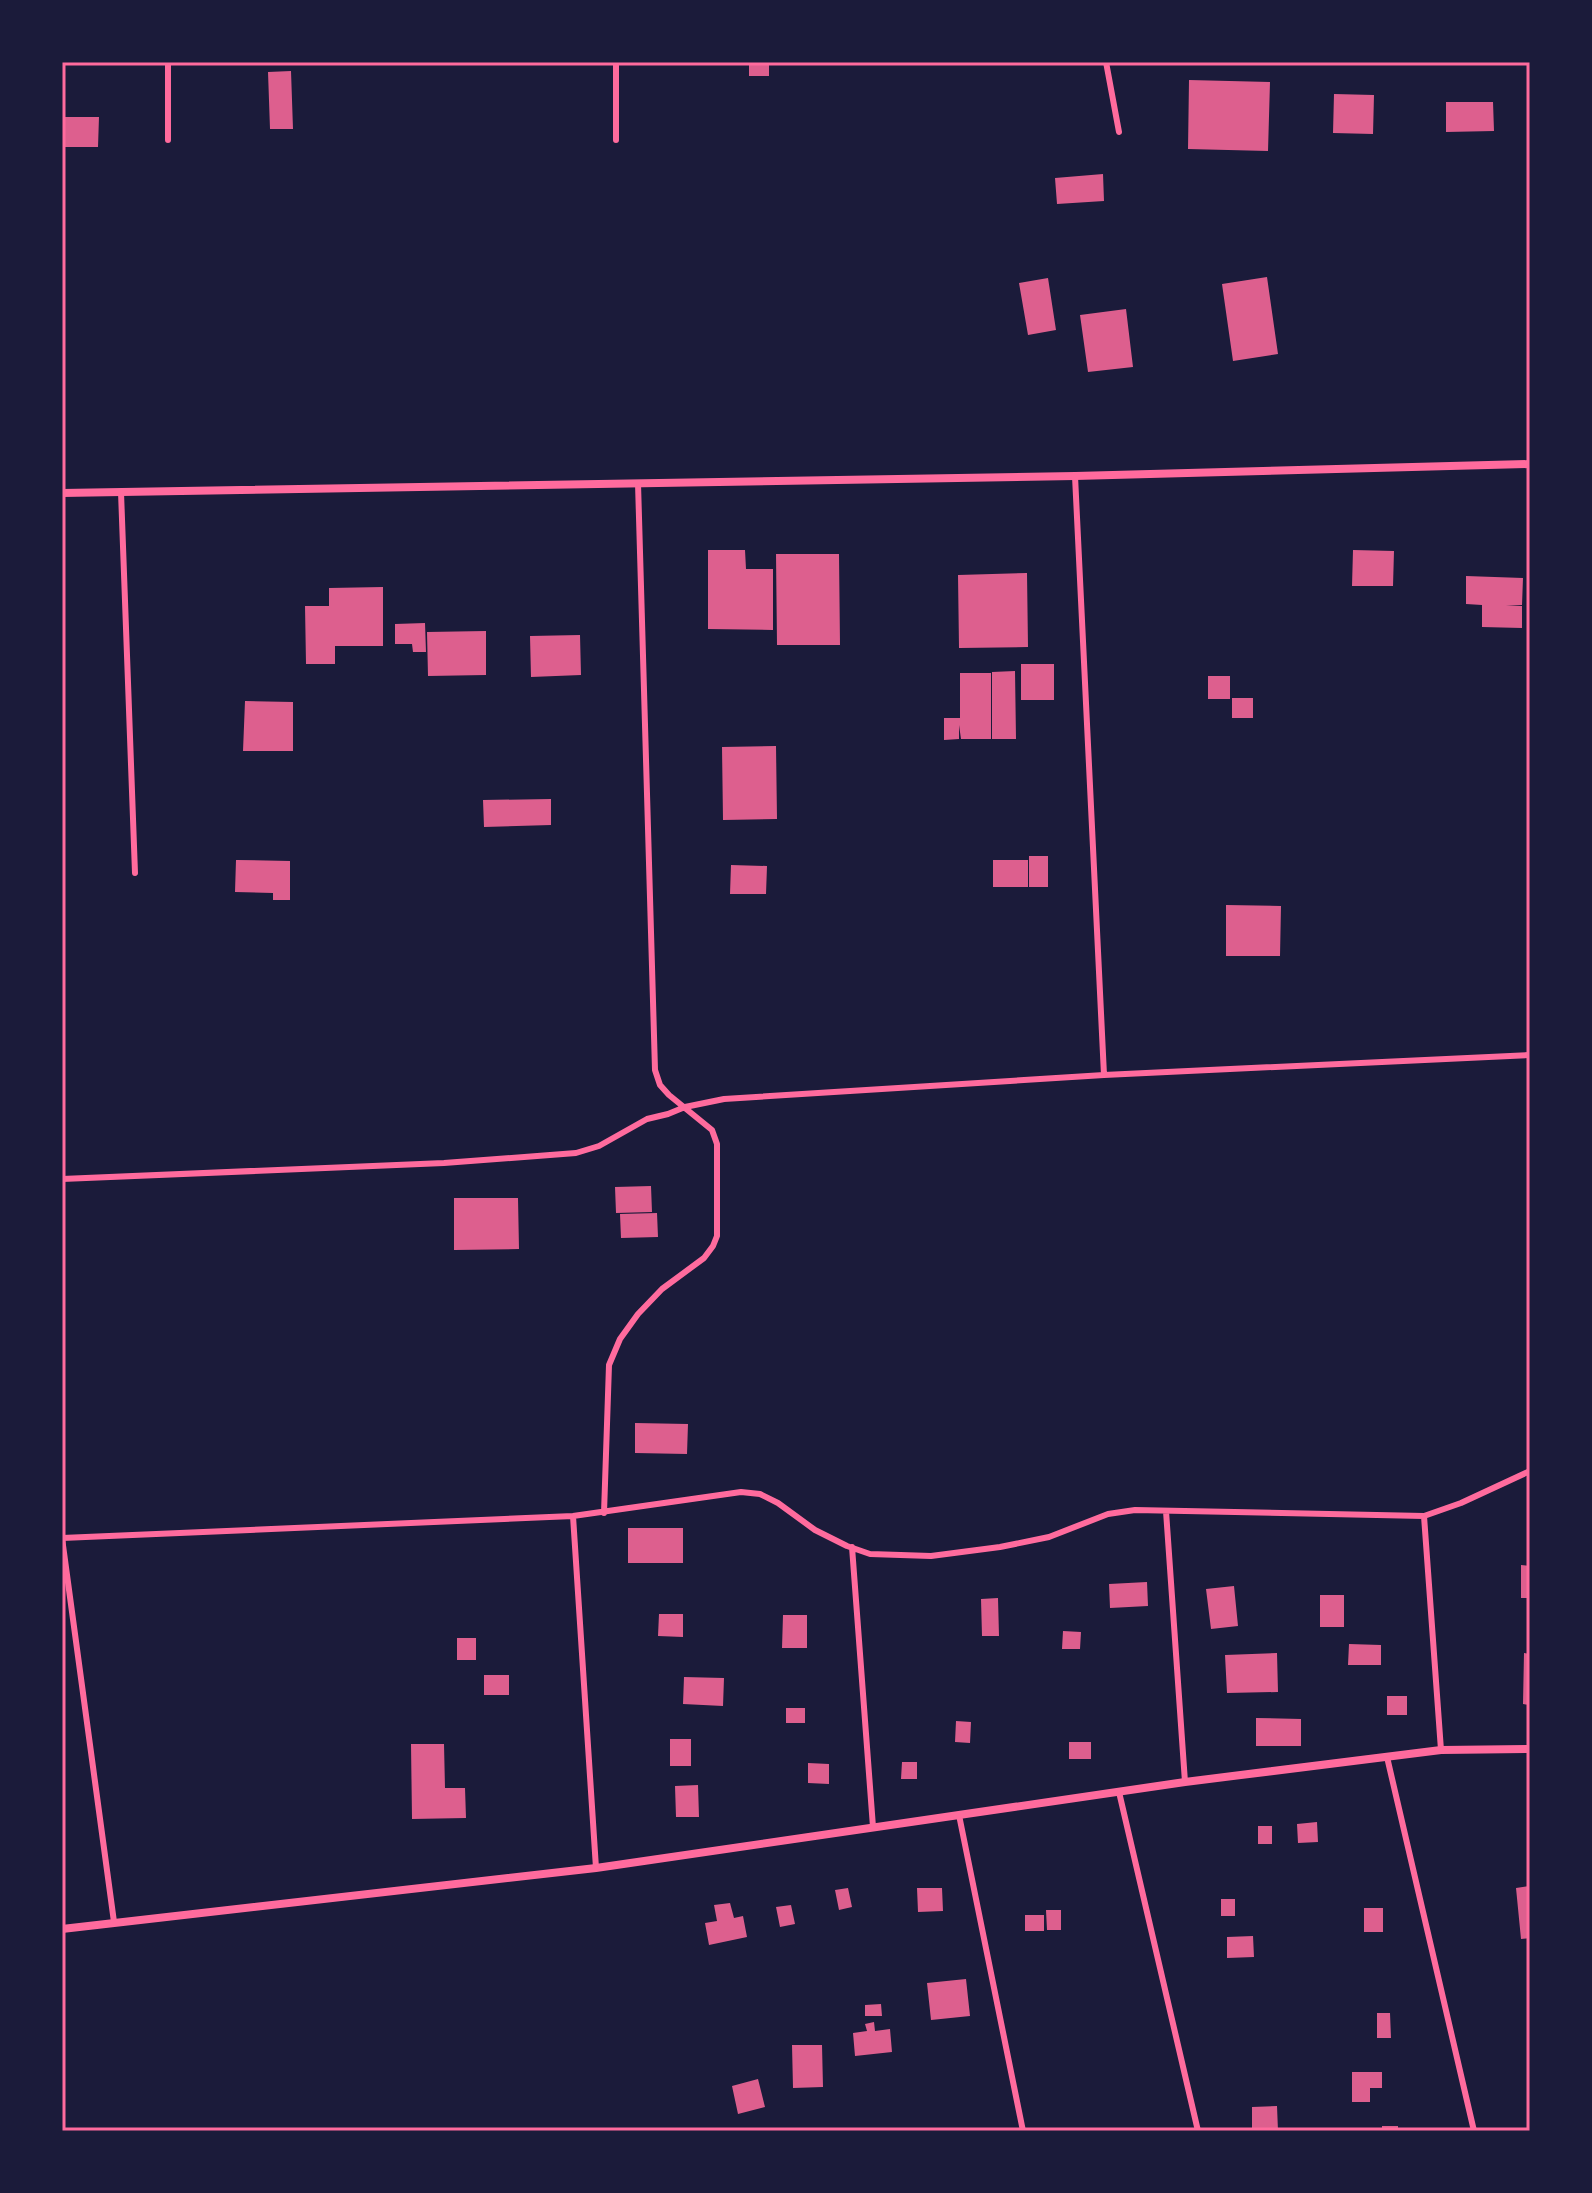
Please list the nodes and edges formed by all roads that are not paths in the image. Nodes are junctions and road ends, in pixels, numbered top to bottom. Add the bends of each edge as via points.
1 (168, 62) edge
2 (616, 62) edge
3 (1106, 62) edge
4 (1119, 132) dead end
5 (168, 140) dead end
6 (616, 140) dead end
7 (1530, 464) edge
8 (1075, 476) junction
9 (638, 483) junction
10 (121, 492) junction
11 (62, 493) edge
12 (135, 873) dead end
13 (1530, 1055) edge
14 (1104, 1075) junction
15 (685, 1107) junction
16 (62, 1179) edge
17 (1530, 1471) edge
18 (1166, 1511) junction
19 (604, 1513) junction
20 (573, 1516) junction
21 (1424, 1516) junction
22 (62, 1538) edge
23 (852, 1547) junction
24 (1530, 1749) edge
25 (1441, 1750) junction
26 (1387, 1757) junction
27 (1185, 1782) junction
28 (1119, 1792) junction
29 (959, 1815) junction
30 (873, 1827) junction
31 (596, 1868) junction
32 (114, 1922) junction
33 (62, 1929) edge
34 (1023, 2131) edge
35 (1198, 2131) edge
36 (1474, 2131) edge

1 - 5 lane
2 - 6 lane
3 - 4 lane
7 - 8 street
8 - 9 street
8 - 14 lane
9 - 10 street
9 - 15 lane via 655,1070 660,1085
10 - 11 street
10 - 12 lane
13 - 14 lane
14 - 15 lane via 724,1099
15 - 16 lane via 576,1153
15 - 19 lane via 712,1130 717,1144 717,1236 704,1258 638,1314 609,1365
17 - 21 lane
18 - 21 lane
18 - 23 lane via 1108,1514 1049,1537 931,1556 870,1554
18 - 27 lane
19 - 20 lane
19 - 23 lane via 741,1492 760,1494
20 - 22 lane
20 - 31 lane
21 - 25 lane
22 - 32 lane
23 - 30 lane
24 - 25 street
25 - 26 street
26 - 27 street
26 - 36 lane
27 - 28 street
28 - 29 street
28 - 35 lane
29 - 30 street
29 - 34 lane
30 - 31 street
31 - 32 street
32 - 33 street

